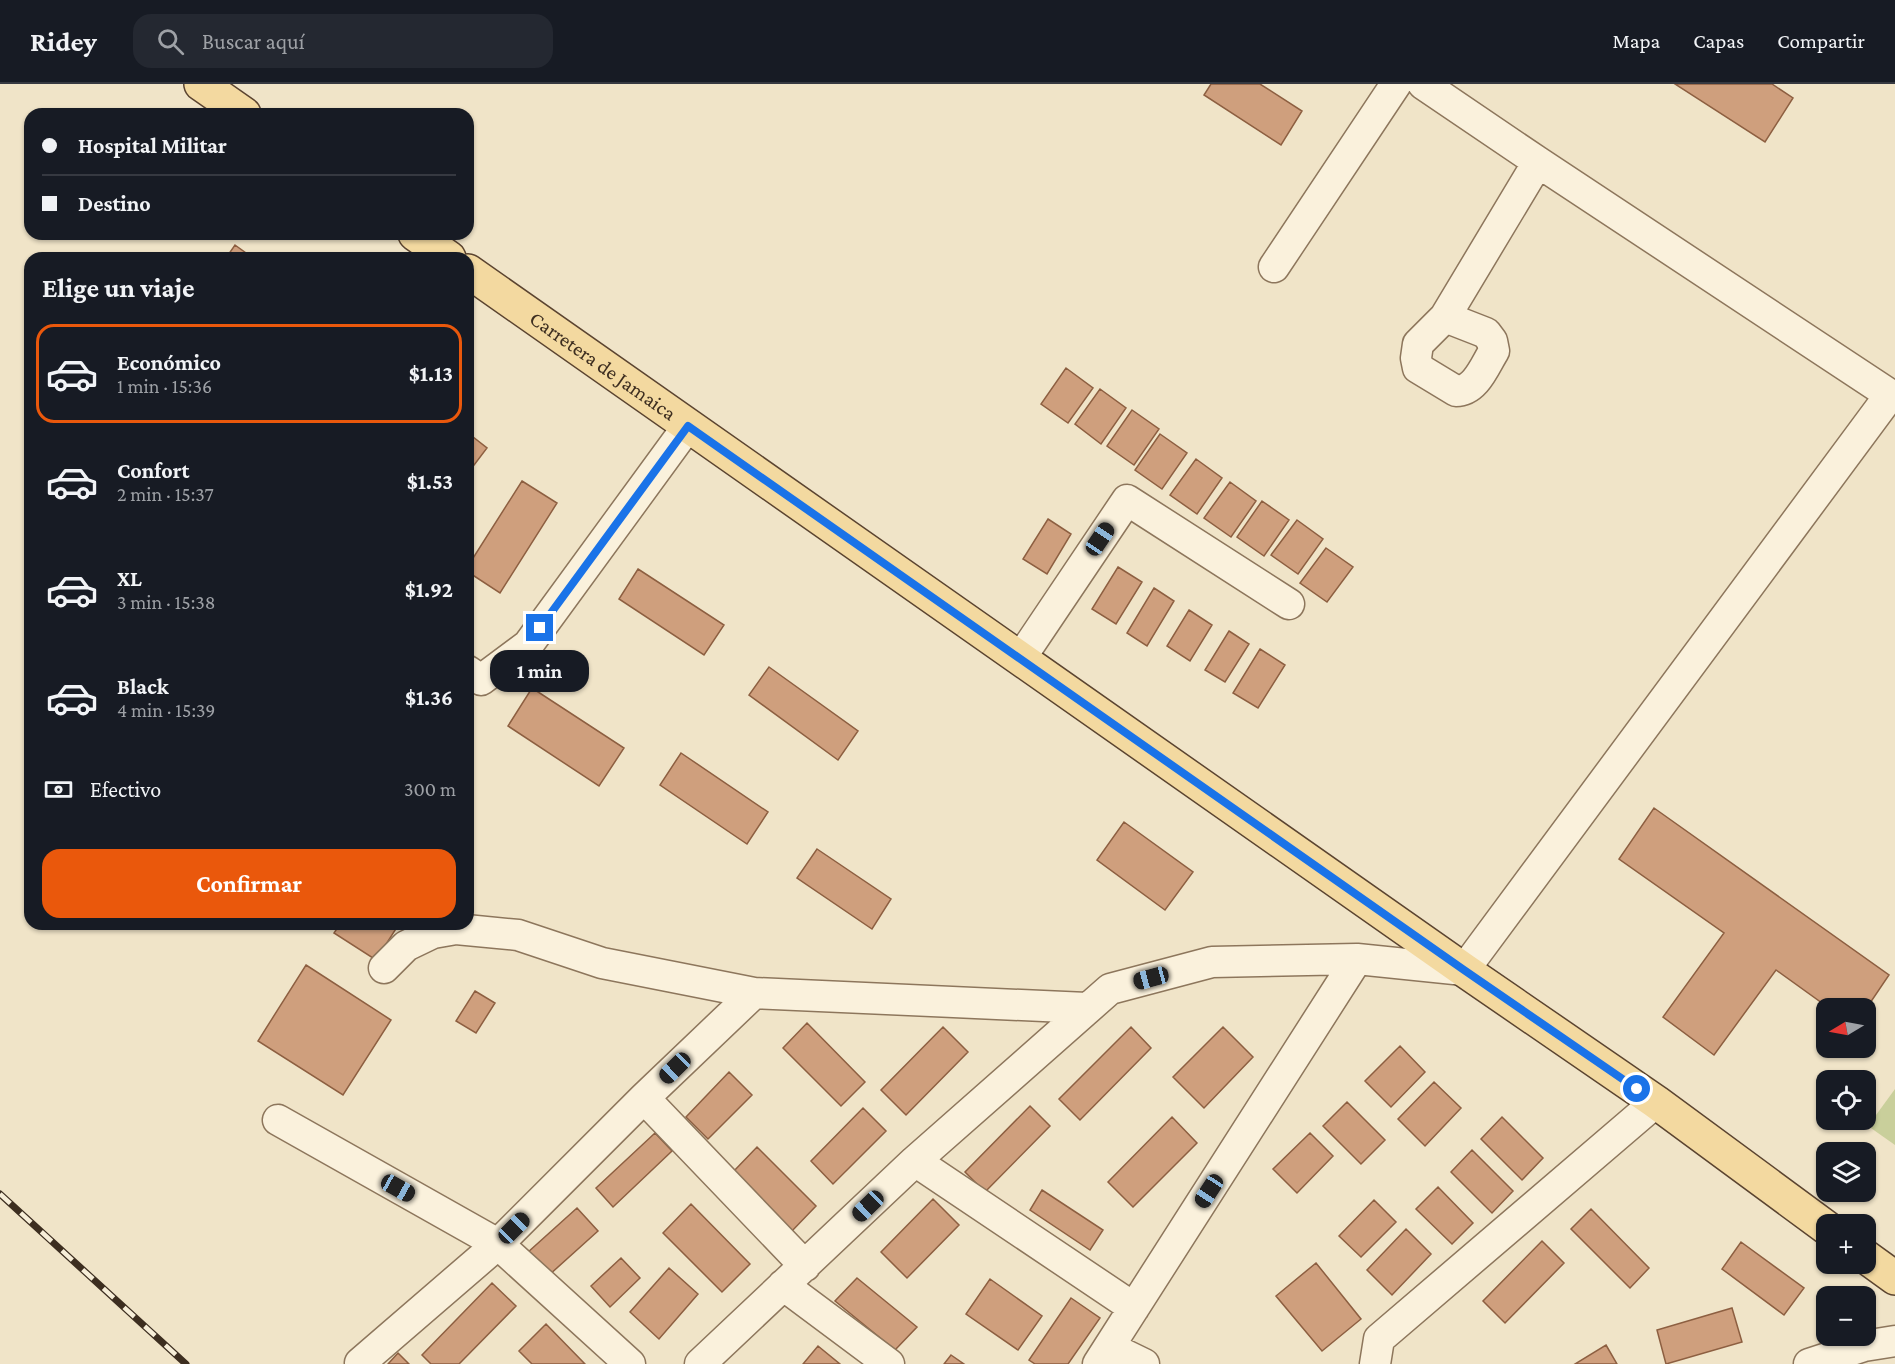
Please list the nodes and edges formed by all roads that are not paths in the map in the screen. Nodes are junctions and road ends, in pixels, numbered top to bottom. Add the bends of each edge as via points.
1 (201, 84) edge
2 (1396, 84) edge
3 (1423, 84) edge
4 (235, 108) edge
5 (1538, 162) junction
6 (424, 240) edge
7 (440, 252) edge
8 (1274, 267) dead end
9 (474, 275) edge
10 (1445, 317) dead end
11 (1892, 396) edge
12 (688, 426) junction
13 (1289, 604) dead end
14 (1020, 658) junction
15 (474, 675) edge
16 (450, 930) edge
17 (466, 930) edge
18 (1357, 959) junction
19 (384, 968) dead end
20 (1464, 970) junction
21 (754, 993) junction
22 (1087, 1008) junction
23 (644, 1098) junction
24 (1656, 1102) junction
25 (278, 1120) dead end
26 (915, 1161) junction
27 (1816, 1220) edge
28 (498, 1244) junction
29 (1876, 1264) edge
30 (805, 1266) junction
31 (1895, 1278) edge
32 (783, 1285) junction
33 (1134, 1308) junction
34 (1895, 1341) edge
35 (1104, 1356) edge
36 (360, 1363) edge
37 (630, 1364) edge
38 (700, 1364) edge
39 (890, 1364) edge
40 (1144, 1364) edge
41 (1375, 1364) edge
42 (1809, 1364) edge

1 - 4 main road
2 - 8 street
3 - 5 street
5 - 10 street
5 - 11 street
6 - 7 main road
9 - 12 main road, Carretera de Jamaica
11 - 20 street
12 - 14 main road, Carretera de Jamaica
12 - 15 street via 528,645 481,680
13 - 14 street via 1127,500
14 - 20 main road, Carretera de Jamaica
16 - 19 street via 433,933 406,946
17 - 21 street via 518,935 602,963
18 - 20 street
18 - 22 street via 1212,962 1110,989
18 - 33 street
20 - 24 main road, Carretera de Jamaica
21 - 22 street
21 - 23 street
22 - 26 street
23 - 28 street
23 - 30 street
24 - 27 main road, Carretera de Jamaica
24 - 41 street via 1378,1339
25 - 28 street
26 - 30 street
26 - 33 street
28 - 36 street
28 - 37 street
29 - 31 main road
30 - 32 street
32 - 38 street
32 - 39 street
33 - 35 street
34 - 42 street via 1864,1346
35 - 40 street

